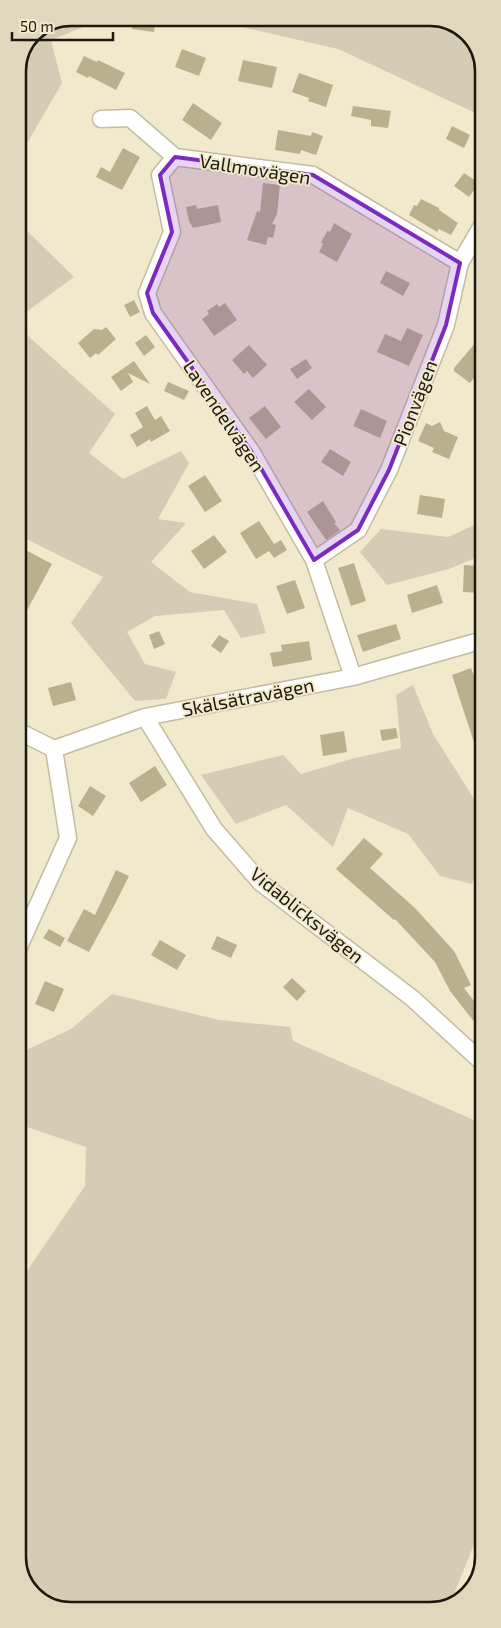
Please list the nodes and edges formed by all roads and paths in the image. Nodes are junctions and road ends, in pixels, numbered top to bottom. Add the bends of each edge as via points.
1 (101, 119) dead end
2 (175, 157) junction
3 (475, 236) edge
4 (460, 263) junction
5 (314, 560) junction
6 (475, 642) edge
7 (353, 677) junction
8 (145, 717) junction
9 (26, 735) edge
10 (54, 749) junction
11 (26, 931) edge
12 (475, 1055) edge

1 - 2 street, Vallmovägen via 130,118
2 - 4 street, Vallmovägen via 314,175
2 - 5 street, Lavendelvägen via 160,175 172,232 148,293 153,313 251,451
3 - 4 street, Pionvägen
4 - 5 street, Pionvägen via 446,325 389,470 358,530
5 - 7 street, Lavendelvägen
6 - 7 street, Skälsätravägen
7 - 8 street, Skälsätravägen
8 - 10 street, Skälsätravägen
8 - 12 street, Vidablicksvägen via 214,829 261,883 412,998
9 - 10 street
10 - 11 street via 68,838

